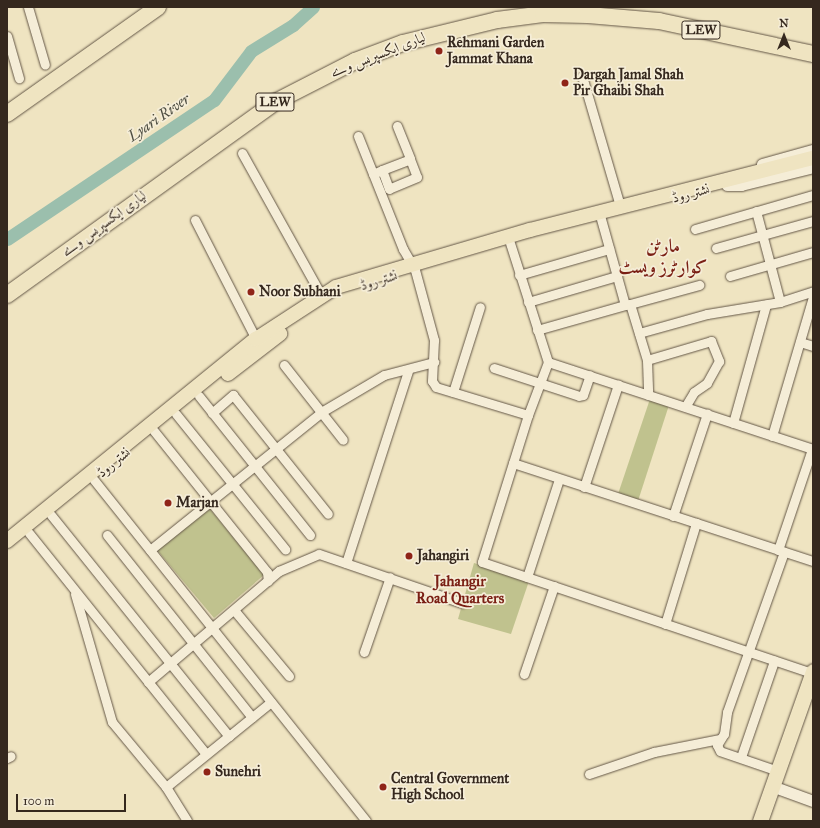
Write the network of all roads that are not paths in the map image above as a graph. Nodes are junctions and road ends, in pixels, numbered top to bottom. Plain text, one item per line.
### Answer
1 (28, 7) edge
2 (158, 7) edge
3 (7, 36) edge
4 (813, 54) edge
5 (45, 65) dead end
6 (582, 76) dead end
7 (19, 78) dead end
8 (7, 114) edge
9 (397, 126) dead end
10 (358, 136) dead end
11 (813, 150) edge
12 (242, 153) dead end
13 (813, 158) edge
14 (410, 159) junction
15 (813, 167) edge
16 (382, 170) junction
17 (373, 174) junction
18 (727, 183) junction
19 (813, 195) edge
20 (620, 206) junction
21 (756, 211) junction
22 (601, 219) junction
23 (195, 220) dead end
24 (813, 221) edge
25 (695, 229) dead end
26 (762, 235) junction
27 (510, 243) junction
28 (716, 248) dead end
29 (609, 249) junction
30 (813, 252) edge
31 (770, 264) junction
32 (413, 267) junction
33 (519, 275) junction
34 (617, 276) junction
35 (730, 276) dead end
36 (699, 285) dead end
37 (813, 290) edge
38 (7, 295) edge
39 (321, 295) junction
40 (813, 296) edge
41 (528, 302) junction
42 (780, 302) junction
43 (628, 304) junction
44 (766, 305) junction
45 (480, 307) dead end
46 (811, 313) edge
47 (537, 330) junction
48 (639, 333) junction
49 (256, 339) junction
50 (800, 342) junction
51 (813, 346) edge
52 (647, 360) junction
53 (434, 362) junction
54 (548, 362) junction
55 (284, 365) dead end
56 (494, 368) dead end
57 (408, 371) junction
58 (590, 375) junction
59 (540, 383) junction
60 (618, 385) junction
61 (453, 392) junction
62 (648, 395) junction
63 (199, 396) junction
64 (685, 407) junction
65 (323, 411) junction
66 (212, 413) junction
67 (176, 414) junction
68 (707, 414) junction
69 (528, 415) junction
70 (733, 422) junction
71 (154, 431) junction
72 (772, 436) junction
73 (343, 440) dead end
74 (277, 448) junction
75 (813, 449) edge
76 (513, 463) junction
77 (255, 465) junction
78 (559, 479) junction
79 (94, 480) junction
80 (233, 482) junction
81 (584, 487) junction
82 (210, 502) junction
83 (328, 514) dead end
84 (51, 516) junction
85 (673, 516) junction
86 (696, 523) junction
87 (29, 533) junction
88 (107, 535) dead end
89 (310, 535) dead end
90 (7, 541) edge
91 (285, 549) dead end
92 (150, 550) junction
93 (781, 551) junction
94 (7, 552) edge
95 (812, 560) edge
96 (346, 563) junction
97 (390, 577) junction
98 (527, 577) junction
99 (268, 581) junction
100 (554, 586) junction
101 (73, 589) junction
102 (462, 603) dead end
103 (234, 610) junction
104 (664, 624) junction
105 (212, 628) junction
106 (194, 644) junction
107 (364, 652) dead end
108 (750, 652) junction
109 (774, 661) junction
110 (170, 664) junction
111 (813, 672) edge
112 (524, 674) dead end
113 (289, 676) dead end
114 (148, 682) junction
115 (813, 695) edge
116 (271, 702) junction
117 (252, 717) junction
118 (229, 736) junction
119 (719, 739) junction
120 (206, 754) junction
121 (741, 757) junction
122 (778, 771) junction
123 (589, 774) dead end
124 (166, 787) junction
125 (780, 790) junction
126 (813, 802) edge
127 (187, 821) edge
128 (366, 821) edge
129 (760, 821) edge
130 (769, 821) edge

1 - 5 street
2 - 8 highway
3 - 7 street
4 - 38 highway, لیاری ایکسپریس وے / LEW
6 - 20 street
9 - 14 street
10 - 17 street
11 - 18 street, نشتر روڈ
12 - 39 street
13 - 18 main road, نشتر روڈ
14 - 16 street
14 - 16 street
15 - 18 street, نشتر روڈ
16 - 17 street
17 - 32 street
18 - 20 main road, نشتر روڈ
18 - 22 main road, نشتر روڈ
19 - 21 street
20 - 32 main road, نشتر روڈ
21 - 25 street
21 - 26 street
22 - 27 main road, نشتر روڈ
22 - 29 street
23 - 49 street
24 - 26 street
26 - 28 street
26 - 31 street
27 - 32 main road, نشتر روڈ
27 - 33 street
29 - 33 street
29 - 34 street
30 - 31 street
31 - 35 street
31 - 42 street
32 - 39 main road, نشتر روڈ
32 - 53 street
32 - 63 main road, نشتر روڈ
33 - 41 street
34 - 41 street
34 - 43 street
36 - 43 street
37 - 42 street
39 - 49 main road, نشتر روڈ
40 - 46 street
41 - 47 street
42 - 44 street
43 - 47 street
43 - 48 street
44 - 48 street
44 - 70 street
45 - 61 street
46 - 50 street
47 - 54 street
48 - 52 street
49 - 90 main road, نشتر روڈ
50 - 51 street
50 - 72 street
52 - 62 street
52 - 64 street
53 - 57 street
53 - 61 street
54 - 58 street
54 - 59 street
55 - 65 street
56 - 59 street
57 - 65 street
57 - 96 street
58 - 59 street
58 - 60 street
59 - 69 street
60 - 62 street
60 - 81 street
61 - 69 street
62 - 64 street
63 - 66 street
63 - 67 main road, نشتر روڈ
64 - 68 street
65 - 73 street
65 - 74 street
66 - 74 street
66 - 77 street
67 - 71 main road, نشتر روڈ
67 - 80 street
68 - 70 street
68 - 85 street
69 - 76 street
70 - 72 street
71 - 79 main road, نشتر روڈ
71 - 82 street
72 - 75 street
74 - 77 street
74 - 83 street
75 - 93 street
76 - 78 street
76 - 98 street
77 - 80 street
77 - 89 street
78 - 81 street
78 - 98 street
79 - 84 main road, نشتر روڈ
79 - 92 street
80 - 82 street
80 - 91 street
81 - 85 street
82 - 92 street
82 - 99 street
84 - 87 main road, نشتر روڈ
84 - 110 street
85 - 86 street
86 - 93 street
86 - 104 street
87 - 94 main road, نشتر روڈ
87 - 101 street
88 - 106 street
92 - 105 street
93 - 95 street
93 - 108 street
96 - 97 street
96 - 99 street
97 - 102 street
97 - 107 street
98 - 100 street
99 - 103 street
100 - 104 street
100 - 112 street
101 - 114 street
101 - 124 street
103 - 105 street
103 - 113 street
104 - 108 street
105 - 106 street
105 - 116 street
106 - 110 street
106 - 117 street
108 - 109 street
108 - 119 street
109 - 111 street
109 - 121 street
110 - 114 street
110 - 118 street
111 - 122 highway
114 - 120 street
115 - 125 highway
116 - 117 street
116 - 128 street
117 - 118 street
118 - 120 street
119 - 121 street
119 - 123 street
120 - 124 street
121 - 122 street
122 - 129 highway
124 - 127 street
125 - 126 street
125 - 130 highway

